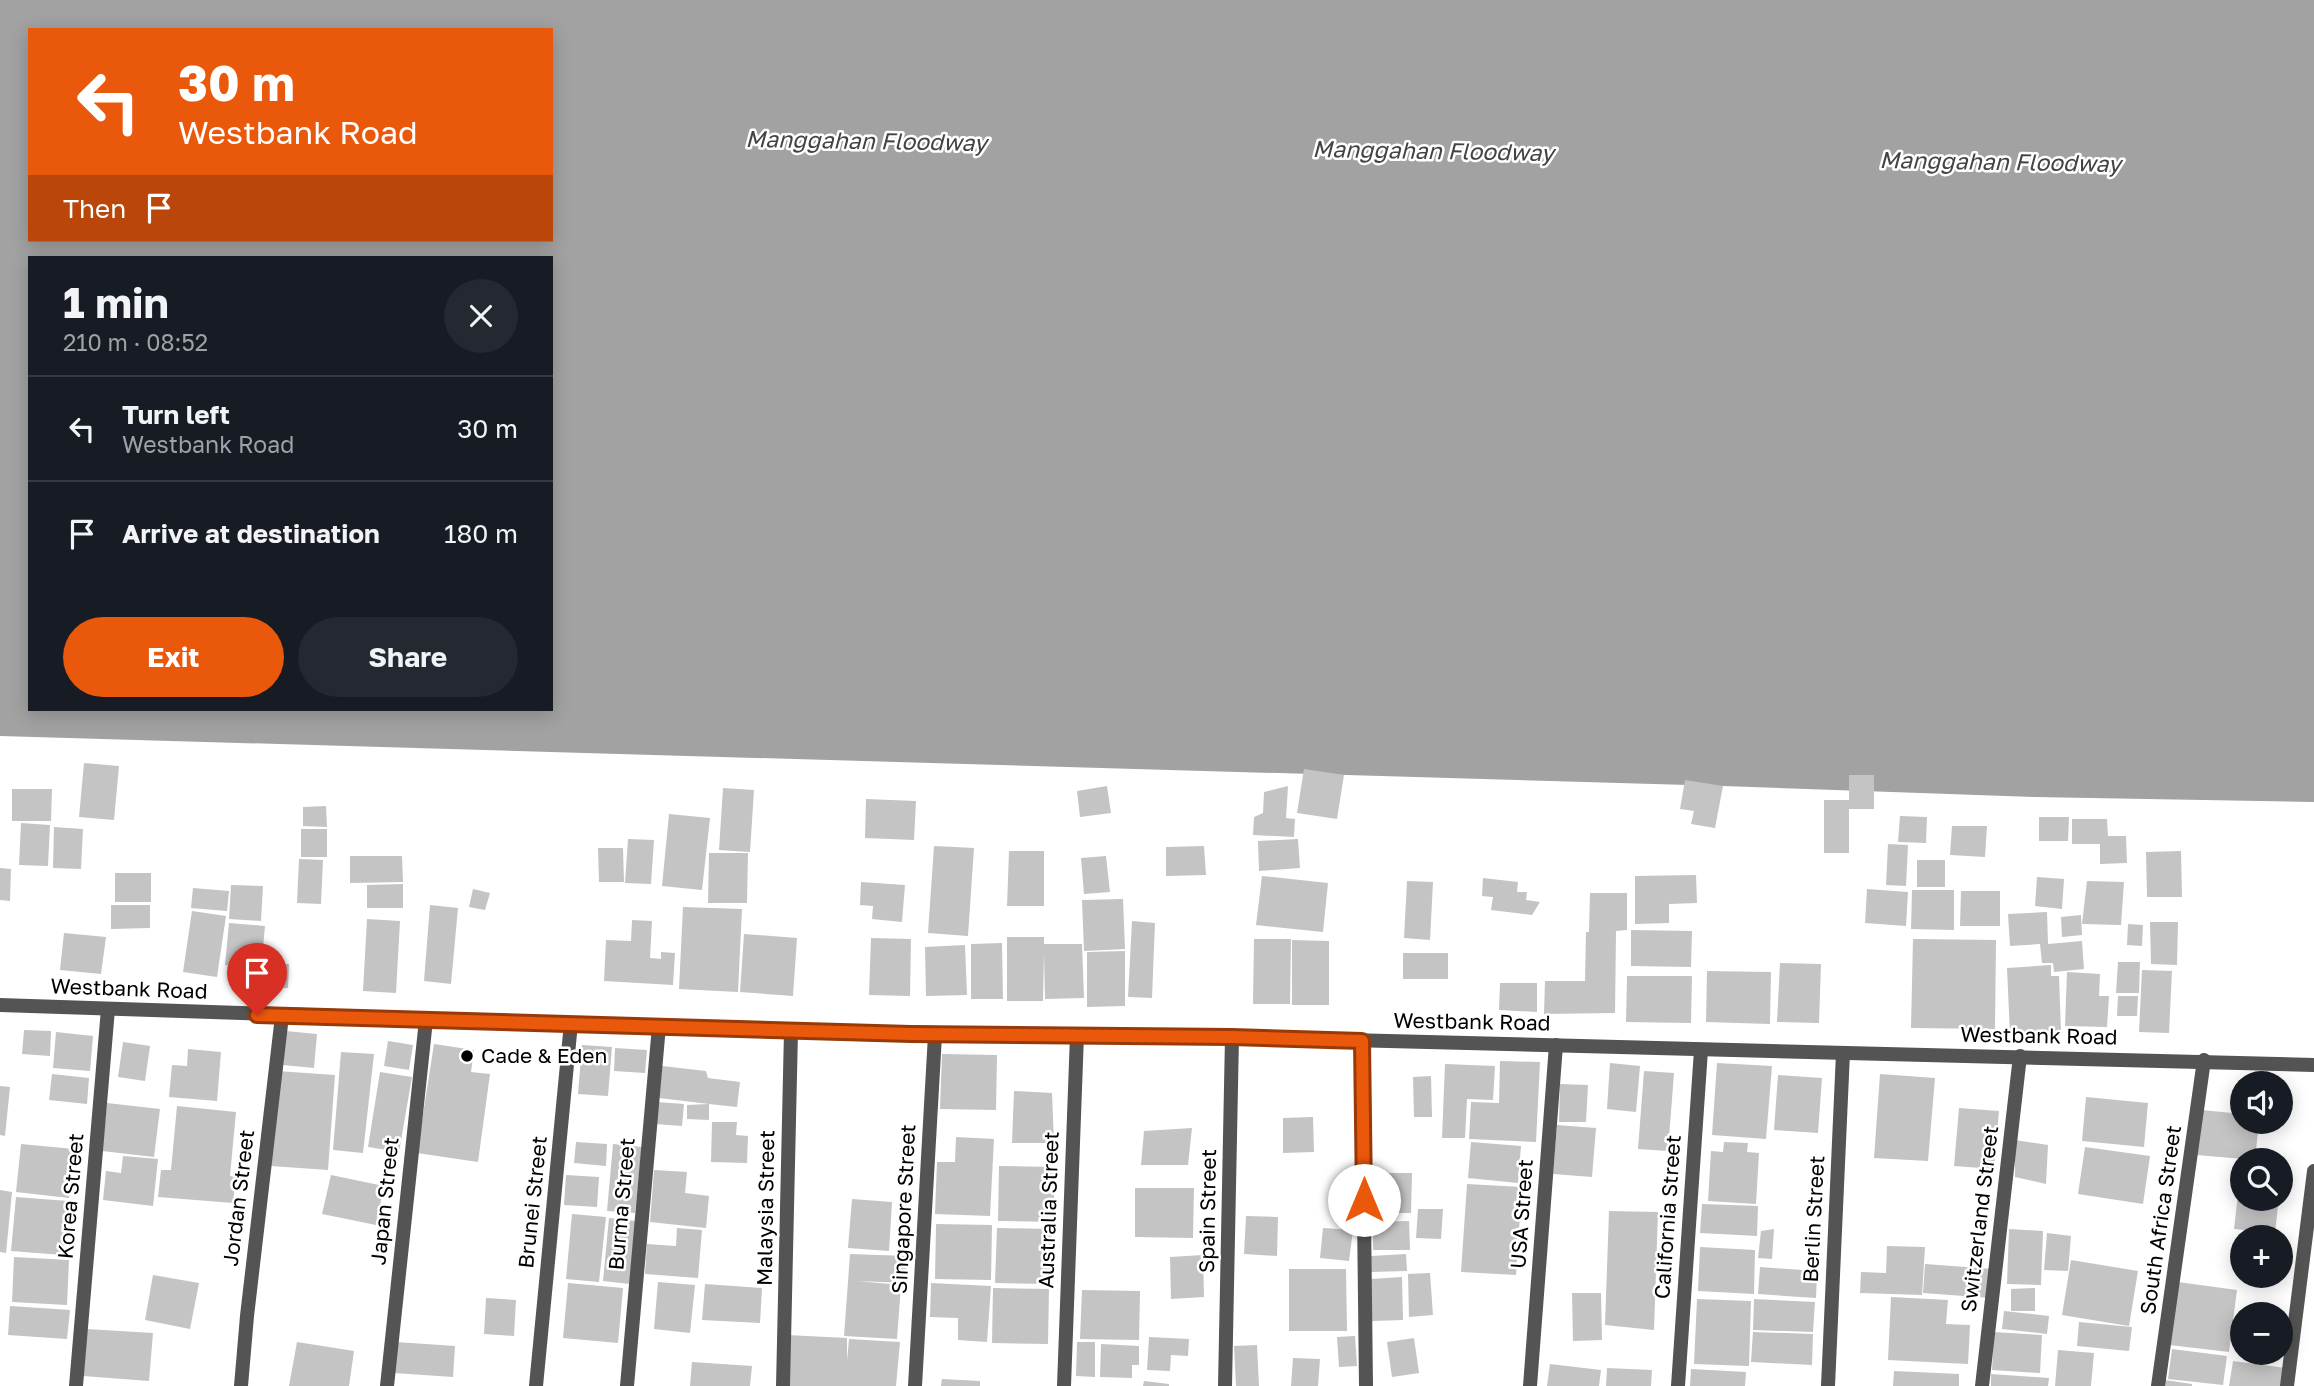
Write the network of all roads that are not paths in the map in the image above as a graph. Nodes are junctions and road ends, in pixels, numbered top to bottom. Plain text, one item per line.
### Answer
1 (0, 1005) edge
2 (107, 1009) junction
3 (282, 1016) junction
4 (426, 1020) junction
5 (571, 1023) junction
6 (659, 1026) junction
7 (791, 1031) junction
8 (934, 1035) junction
9 (1077, 1035) junction
10 (1232, 1037) junction
11 (1362, 1041) junction
12 (1556, 1045) junction
13 (1701, 1050) junction
14 (1843, 1053) junction
15 (2020, 1056) junction
16 (2204, 1060) junction
17 (2314, 1065) edge
18 (2314, 1171) edge
19 (76, 1386) edge
20 (241, 1386) edge
21 (387, 1386) edge
22 (536, 1386) edge
23 (626, 1386) edge
24 (783, 1386) edge
25 (915, 1386) edge
26 (1064, 1386) edge
27 (1225, 1386) edge
28 (1366, 1386) edge
29 (1530, 1386) edge
30 (1678, 1386) edge
31 (1828, 1386) edge
32 (1982, 1386) edge
33 (2158, 1386) edge
34 (2287, 1386) edge

1 - 2 street, Westbank Road
2 - 3 street, Westbank Road
2 - 19 street, Korea Street
3 - 4 street, Westbank Road
3 - 20 street, Jordan Street
4 - 5 street, Westbank Road
4 - 21 street, Japan Street
5 - 6 street, Westbank Road
5 - 22 street, Brunei Street
6 - 7 street, Westbank Road
6 - 23 street, Burma Street
7 - 8 street, Westbank Road
7 - 24 street, Malaysia Street
8 - 9 street, Westbank Road
8 - 25 street, Singapore Street
9 - 10 street, Westbank Road
9 - 26 street, Australia Street
10 - 11 street, Westbank Road
10 - 27 street, Spain Street
11 - 12 street, Westbank Road
11 - 28 street
12 - 13 street, Westbank Road
12 - 29 street, USA Street
13 - 14 street, Westbank Road
13 - 30 street, California Street
14 - 15 street, Westbank Road
14 - 31 street, Berlin Street
15 - 16 street, Westbank Road
15 - 32 street, Switzerland Street
16 - 17 street, Westbank Road
16 - 33 street, South Africa Street
18 - 34 street

